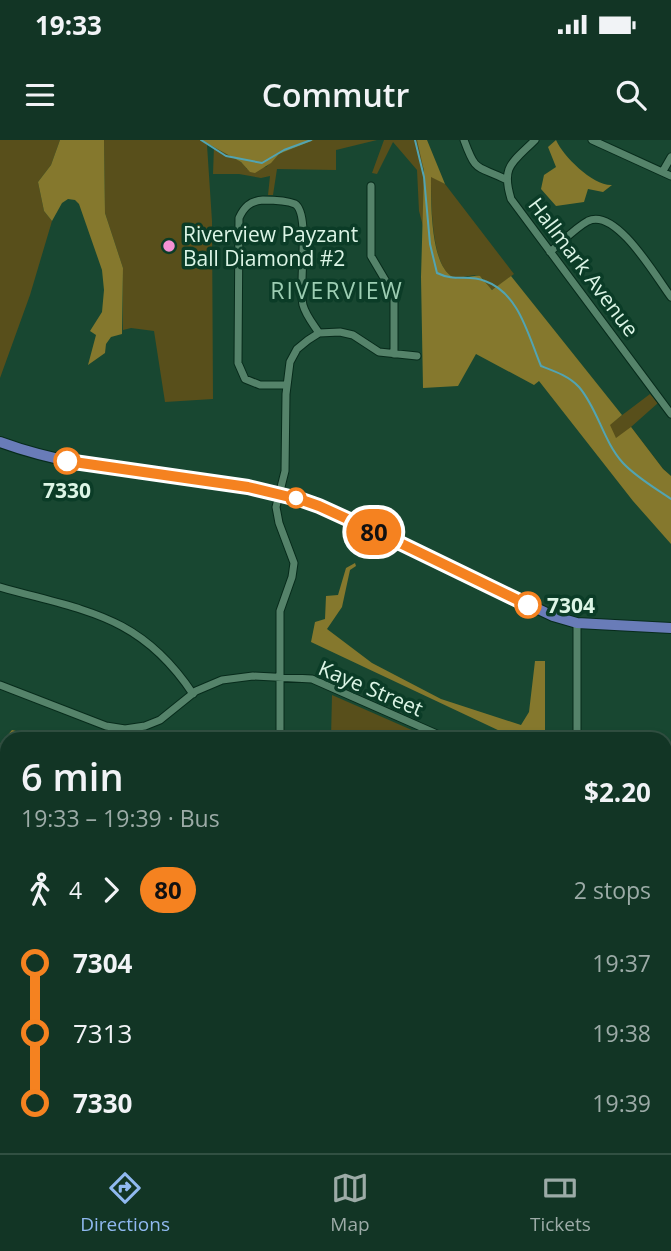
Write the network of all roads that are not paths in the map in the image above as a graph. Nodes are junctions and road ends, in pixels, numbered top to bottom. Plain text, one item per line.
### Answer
1 (464, 140) edge
2 (535, 140) edge
3 (592, 140) edge
4 (671, 157) edge
5 (663, 171) junction
6 (671, 176) edge
7 (505, 179) junction
8 (371, 186) dead end
9 (550, 252) junction
10 (671, 297) edge
11 (319, 333) junction
12 (394, 354) junction
13 (417, 356) dead end
14 (286, 385) junction
15 (671, 414) edge
16 (0, 442) edge
17 (279, 494) junction
18 (0, 587) edge
19 (578, 623) junction
20 (671, 628) edge
21 (281, 678) junction
22 (0, 685) edge
23 (192, 694) junction
24 (280, 732) edge
25 (433, 732) edge
26 (577, 732) edge

1 - 7 street
2 - 7 street
3 - 5 street
4 - 5 street
5 - 6 street
7 - 9 street, Hallmark Avenue
8 - 12 street
9 - 10 street
9 - 15 street, Hallmark Avenue
11 - 12 street
11 - 14 street
11 - 14 street
12 - 13 street
14 - 17 street
16 - 17 main road
17 - 19 main road
17 - 21 street
18 - 23 street
19 - 20 main road
19 - 26 street
21 - 23 street, Kaye Street
21 - 24 street
21 - 25 street, Kaye Street
22 - 23 street, Kaye Street

